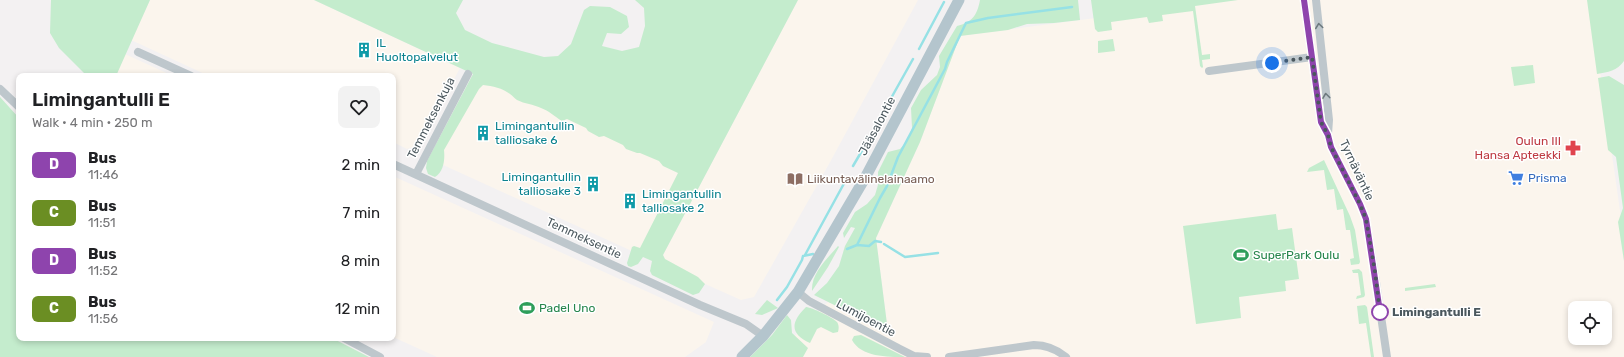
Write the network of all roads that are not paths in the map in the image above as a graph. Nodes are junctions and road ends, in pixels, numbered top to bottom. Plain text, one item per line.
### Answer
1 (959, 0) edge
2 (1304, 0) edge
3 (1316, 0) edge
4 (138, 52) dead end
5 (1312, 57) junction
6 (1209, 71) dead end
7 (184, 73) edge
8 (468, 74) dead end
9 (0, 89) edge
10 (16, 104) edge
11 (1328, 135) junction
12 (396, 165) edge
13 (416, 174) junction
14 (798, 292) junction
15 (764, 336) junction
16 (350, 341) edge
17 (380, 357) edge
18 (742, 357) edge
19 (927, 357) edge
20 (949, 357) edge
21 (1066, 357) edge
22 (1387, 357) edge

1 - 14 main road, Jääsalontie
2 - 5 street, Tyrnäväntie
11 -> 3 street, Tyrnäväntie
4 - 7 street
5 - 6 street
5 - 11 street, Tyrnäväntie
8 - 13 street, Temmeksenkuja
9 - 10 street
11 - 22 street, Tyrnäväntie
12 - 13 street, Temmeksentie
13 - 15 street, Temmeksentie
14 - 15 main road, Jääsalontie
14 - 19 street, Lumijoentie
15 - 18 main road, Jääsalontie
16 - 17 street
20 - 21 street

